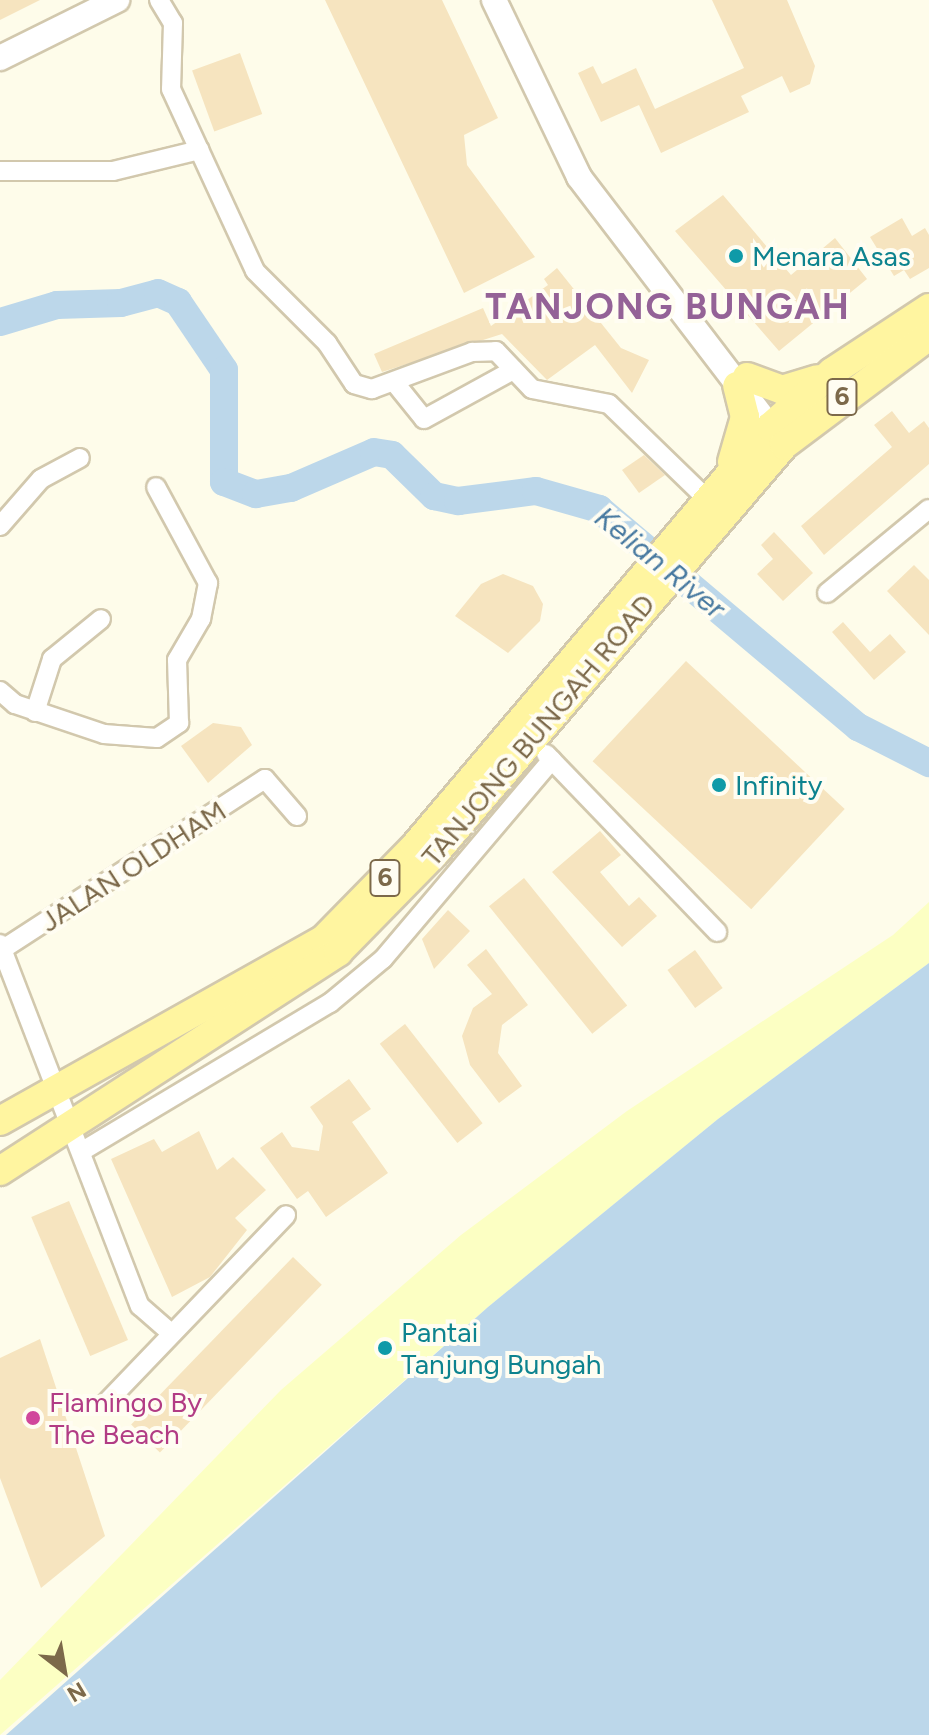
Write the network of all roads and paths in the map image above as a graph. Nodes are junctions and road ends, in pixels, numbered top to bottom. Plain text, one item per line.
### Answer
1 (117, 0) edge
2 (159, 0) edge
3 (494, 0) edge
4 (0, 58) edge
5 (199, 150) junction
6 (0, 171) edge
7 (929, 308) edge
8 (929, 336) edge
9 (513, 370) junction
10 (832, 372) junction
11 (742, 382) junction
12 (395, 383) junction
13 (782, 431) junction
14 (80, 458) dead end
15 (727, 474) junction
16 (156, 487) dead end
17 (706, 498) junction
18 (929, 509) edge
19 (0, 526) edge
20 (680, 545) junction
21 (647, 585) junction
22 (827, 593) dead end
23 (101, 619) dead end
24 (0, 691) edge
25 (35, 712) junction
26 (543, 750) junction
27 (297, 816) dead end
28 (717, 932) dead end
29 (1, 948) edge
30 (59, 1090) junction
31 (0, 1121) edge
32 (74, 1121) junction
33 (84, 1150) junction
34 (0, 1171) edge
35 (286, 1215) dead end
36 (171, 1333) junction
37 (104, 1405) dead end

1 - 4 street
2 - 5 street
3 - 11 street
5 - 6 street
5 - 12 street
7 - 10 main road, TANJONG BUNGAH ROAD / 6
8 - 13 main road, TANJONG BUNGAH ROAD / 6
9 - 12 street
9 - 12 street
9 - 17 street
10 - 11 main road
10 - 13 main road, TANJONG BUNGAH ROAD / 6
11 - 13 street
11 - 15 main road
13 - 15 main road, TANJONG BUNGAH ROAD / 6
13 - 20 main road, TANJONG BUNGAH ROAD / 6
14 - 19 street
15 - 17 main road, TANJONG BUNGAH ROAD / 6
16 - 25 street
17 - 20 main road, TANJONG BUNGAH ROAD / 6
18 - 22 street
20 - 21 main road, TANJONG BUNGAH ROAD / 6
21 - 26 main road, TANJONG BUNGAH ROAD / 6
21 - 30 main road, TANJONG BUNGAH ROAD / 6
23 - 25 street
24 - 25 street
26 - 28 street
26 - 32 main road, TANJONG BUNGAH ROAD / 6
26 - 33 street
27 - 29 street, JALAN OLDHAM
29 - 30 street
30 - 31 main road, TANJONG BUNGAH ROAD / 6
30 - 32 street
32 - 33 street
32 - 34 main road, TANJONG BUNGAH ROAD / 6
33 - 36 street
35 - 36 street
36 - 37 street

